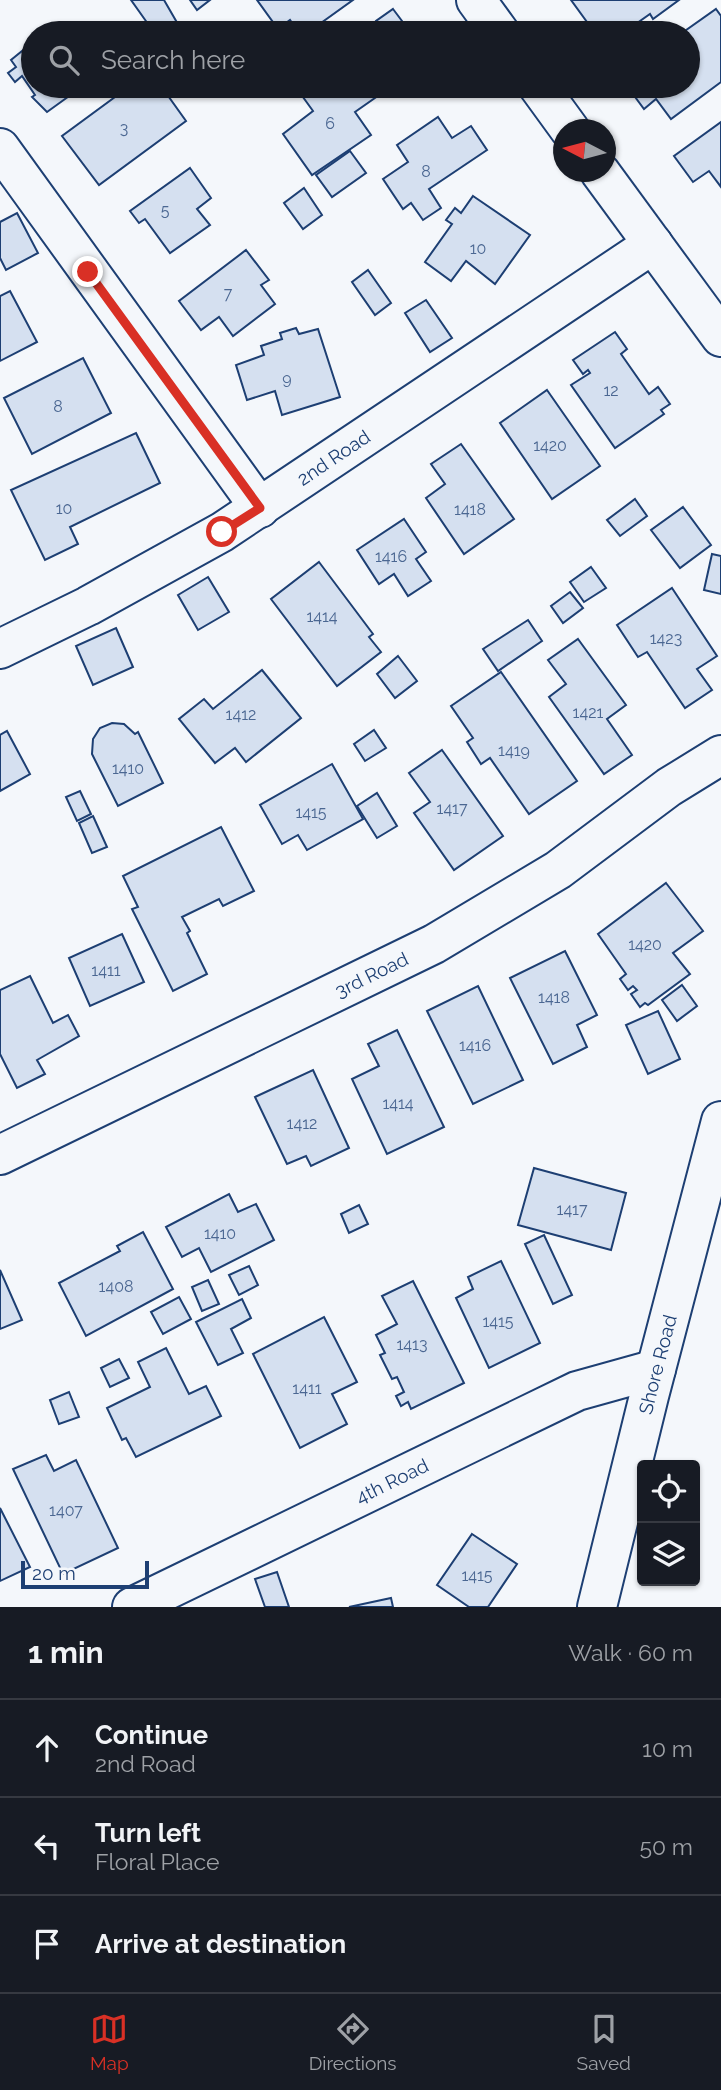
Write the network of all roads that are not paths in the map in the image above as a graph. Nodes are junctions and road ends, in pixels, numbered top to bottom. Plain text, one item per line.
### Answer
1 (476, 0) edge
2 (491, 21) edge
3 (547, 98) edge
4 (562, 119) edge
5 (0, 148) edge
6 (607, 182) edge
7 (653, 244) junction
8 (721, 337) edge
9 (260, 508) junction
10 (0, 649) edge
11 (721, 755) edge
12 (721, 1121) edge
13 (0, 1155) edge
14 (656, 1369) junction
15 (131, 1607) edge
16 (597, 1607) edge

1 - 2 street
3 - 4 street
5 - 9 street
6 - 7 street
7 - 8 street
7 - 9 street, 2nd Road
9 - 10 street, 2nd Road
11 - 13 street, 3rd Road
12 - 14 street, Shore Road
14 - 15 street, 4th Road
14 - 16 street, Shore Road

